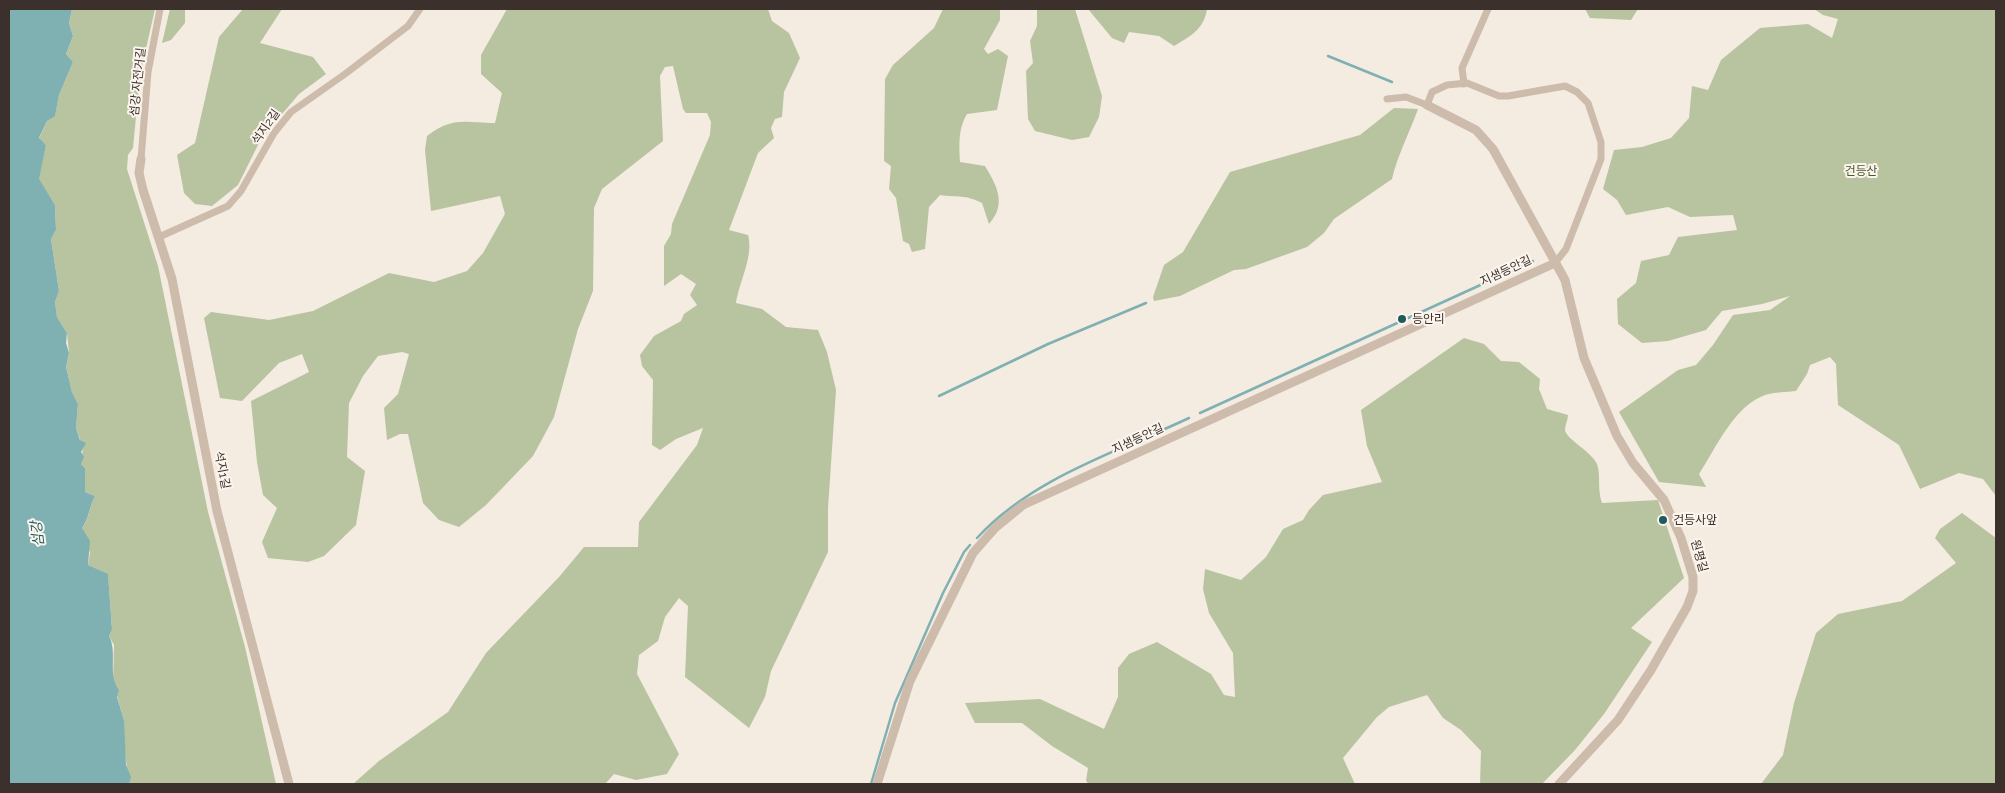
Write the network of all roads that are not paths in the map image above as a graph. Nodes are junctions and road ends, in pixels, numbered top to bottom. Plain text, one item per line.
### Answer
1 (160, 9) edge
2 (420, 9) edge
3 (1488, 9) edge
4 (1464, 84) junction
5 (1387, 99) dead end
6 (1427, 105) junction
7 (141, 159) joint
8 (159, 237) junction
9 (1555, 263) junction
10 (289, 784) edge
11 (877, 784) edge
12 (1559, 784) edge

1 - 7 street, 섬강 자전거길
2 - 8 street, 석지2길
3 - 4 street
4 - 6 street
4 - 9 street
5 - 6 street
6 - 9 street
7 - 8 street, 석지1길
8 - 10 street, 석지1길
9 - 11 street, 지샘등안길
9 - 12 street, 원평길

